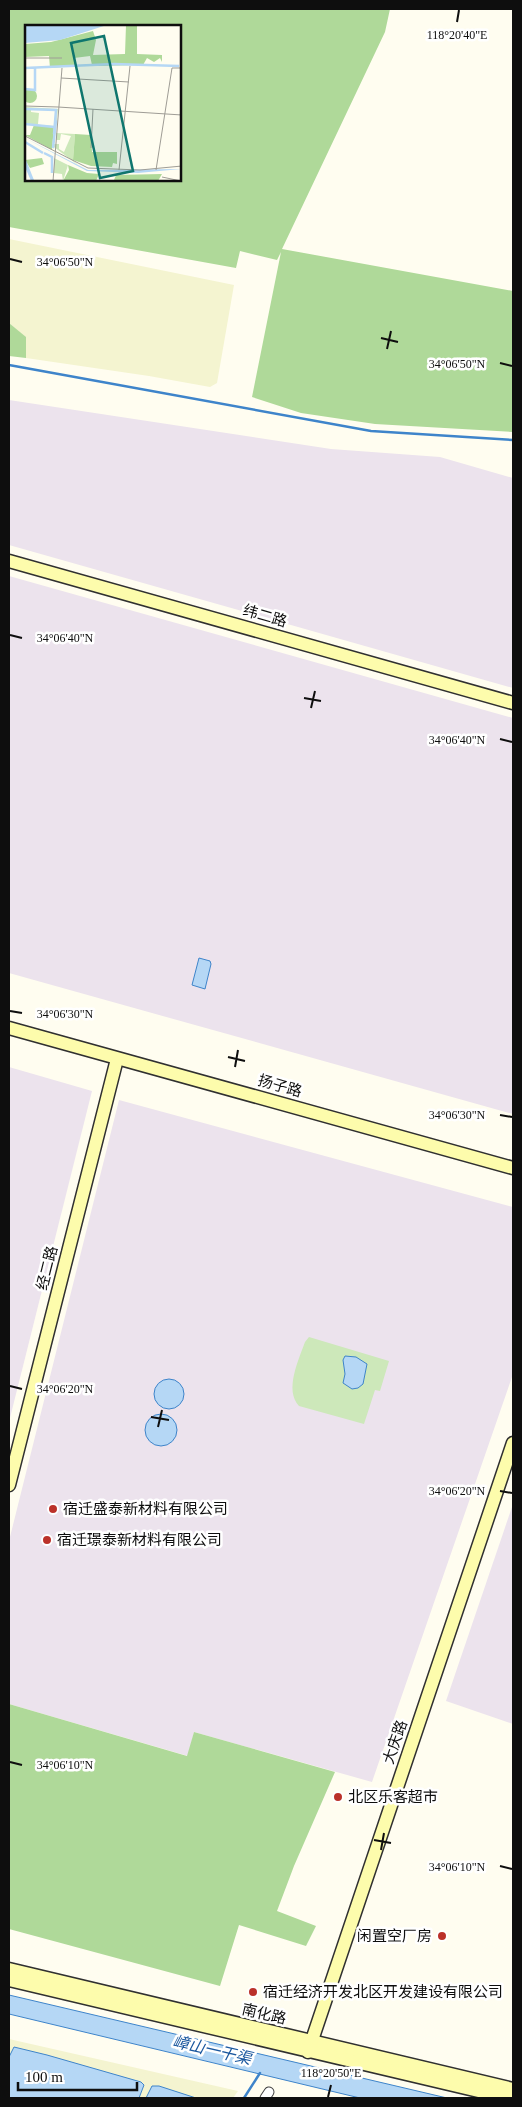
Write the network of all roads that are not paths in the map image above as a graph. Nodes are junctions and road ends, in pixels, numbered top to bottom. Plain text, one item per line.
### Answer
1 (9, 561) edge
2 (513, 703) edge
3 (9, 1028) edge
4 (117, 1058) junction
5 (513, 1168) edge
6 (513, 1443) edge
7 (9, 1485) edge
8 (9, 1969) edge
9 (9, 1980) edge
10 (309, 2047) junction
11 (513, 2089) edge
12 (508, 2098) edge

1 - 2 street, 纬二路
3 - 4 street, 扬子路
4 - 5 street, 扬子路
4 - 7 street, 经二路
6 - 10 street, 大庆路
8 - 10 street, 南化路
9 - 10 street, 南化路
10 - 11 street, 南化路
10 - 12 street, 南化路

